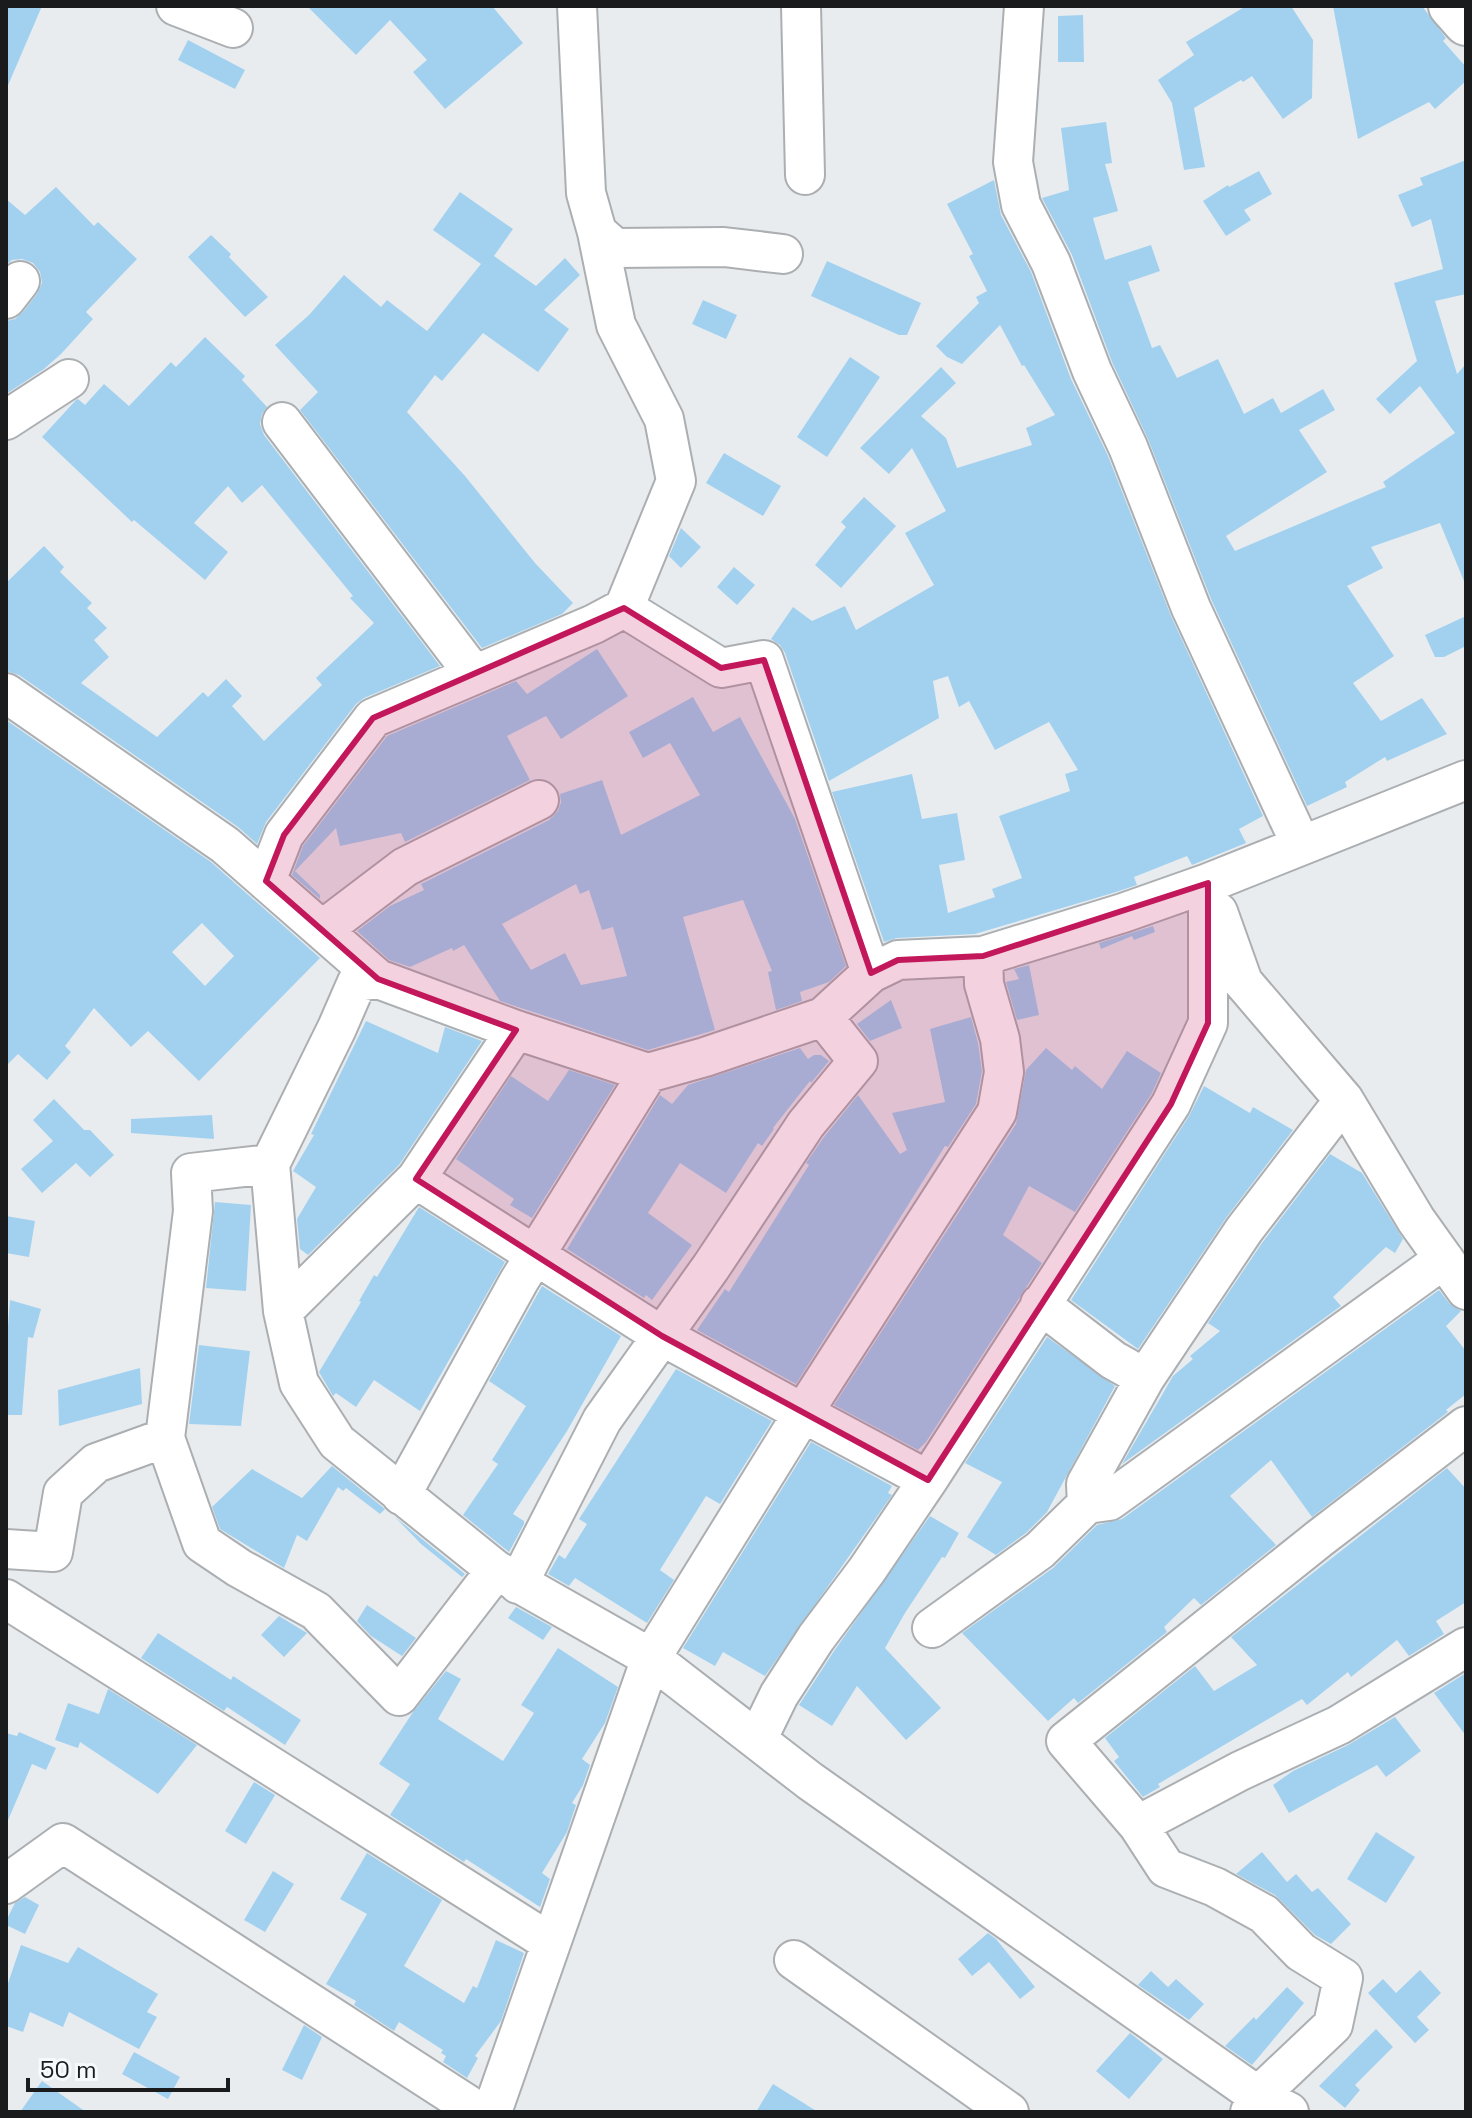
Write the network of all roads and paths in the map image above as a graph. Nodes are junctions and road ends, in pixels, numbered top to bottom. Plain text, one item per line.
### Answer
1 (176, 6) edge
2 (577, 6) edge
3 (801, 6) edge
4 (1024, 6) edge
5 (1451, 6) edge
6 (1466, 23) edge
7 (233, 28) dead end
8 (805, 175) dead end
9 (597, 232) junction
10 (783, 254) dead end
11 (69, 379) dead end
12 (6, 420) edge
13 (282, 422) dead end
14 (624, 608) junction
15 (473, 673) junction
16 (6, 693) edge
17 (1466, 780) edge
18 (539, 800) dead end
19 (1301, 845) junction
20 (266, 881) junction
21 (1208, 883) junction
22 (322, 930) junction
23 (983, 956) junction
24 (871, 973) junction
25 (378, 979) junction
26 (823, 1017) junction
27 (516, 1030) junction
28 (648, 1073) junction
29 (1344, 1100) junction
30 (270, 1164) junction
31 (416, 1179) junction
32 (535, 1255) junction
33 (1444, 1259) junction
34 (1466, 1290) edge
35 (1040, 1304) junction
36 (283, 1311) junction
37 (662, 1336) junction
38 (1145, 1378) junction
39 (803, 1413) junction
40 (1466, 1426) edge
41 (165, 1438) junction
42 (928, 1480) junction
43 (401, 1495) junction
44 (1087, 1504) junction
45 (6, 1549) edge
46 (507, 1577) junction
47 (6, 1599) edge
48 (932, 1628) dead end
49 (1466, 1647) edge
50 (651, 1658) junction
51 (757, 1740) junction
52 (1138, 1825) junction
53 (6, 1884) edge
54 (551, 1943) junction
55 (794, 1960) dead end
56 (1266, 2107) edge
57 (479, 2112) edge
58 (492, 2112) edge
59 (1009, 2112) edge

1 - 7 street
2 - 9 street
3 - 8 street
4 - 19 street
5 - 6 highway
9 - 10 street
9 - 14 street
11 - 12 street
13 - 15 street
14 - 15 street
14 - 24 street
15 - 20 street
16 - 20 street
17 - 19 street
18 - 22 street
19 - 21 street
20 - 22 street
21 - 23 street
21 - 29 street
21 - 35 street
22 - 25 street
23 - 24 street
23 - 39 street
24 - 26 street
25 - 27 street
25 - 30 street
26 - 28 street
26 - 37 street
27 - 28 street
27 - 31 street
28 - 32 street
29 - 33 street
29 - 38 street
30 - 36 street
30 - 41 street
31 - 32 street
31 - 36 street
32 - 37 street
32 - 43 street
33 - 34 street
33 - 44 street
35 - 38 street
35 - 42 street
36 - 43 street
37 - 39 street
37 - 46 street
38 - 44 street
39 - 42 street
39 - 50 street
40 - 52 street
41 - 45 street
41 - 46 street
42 - 51 street
43 - 46 street
44 - 48 street
46 - 50 street
47 - 54 street
49 - 52 street
50 - 51 street
50 - 54 street
51 - 56 street
52 - 56 street
53 - 57 street
54 - 58 street
55 - 59 street

